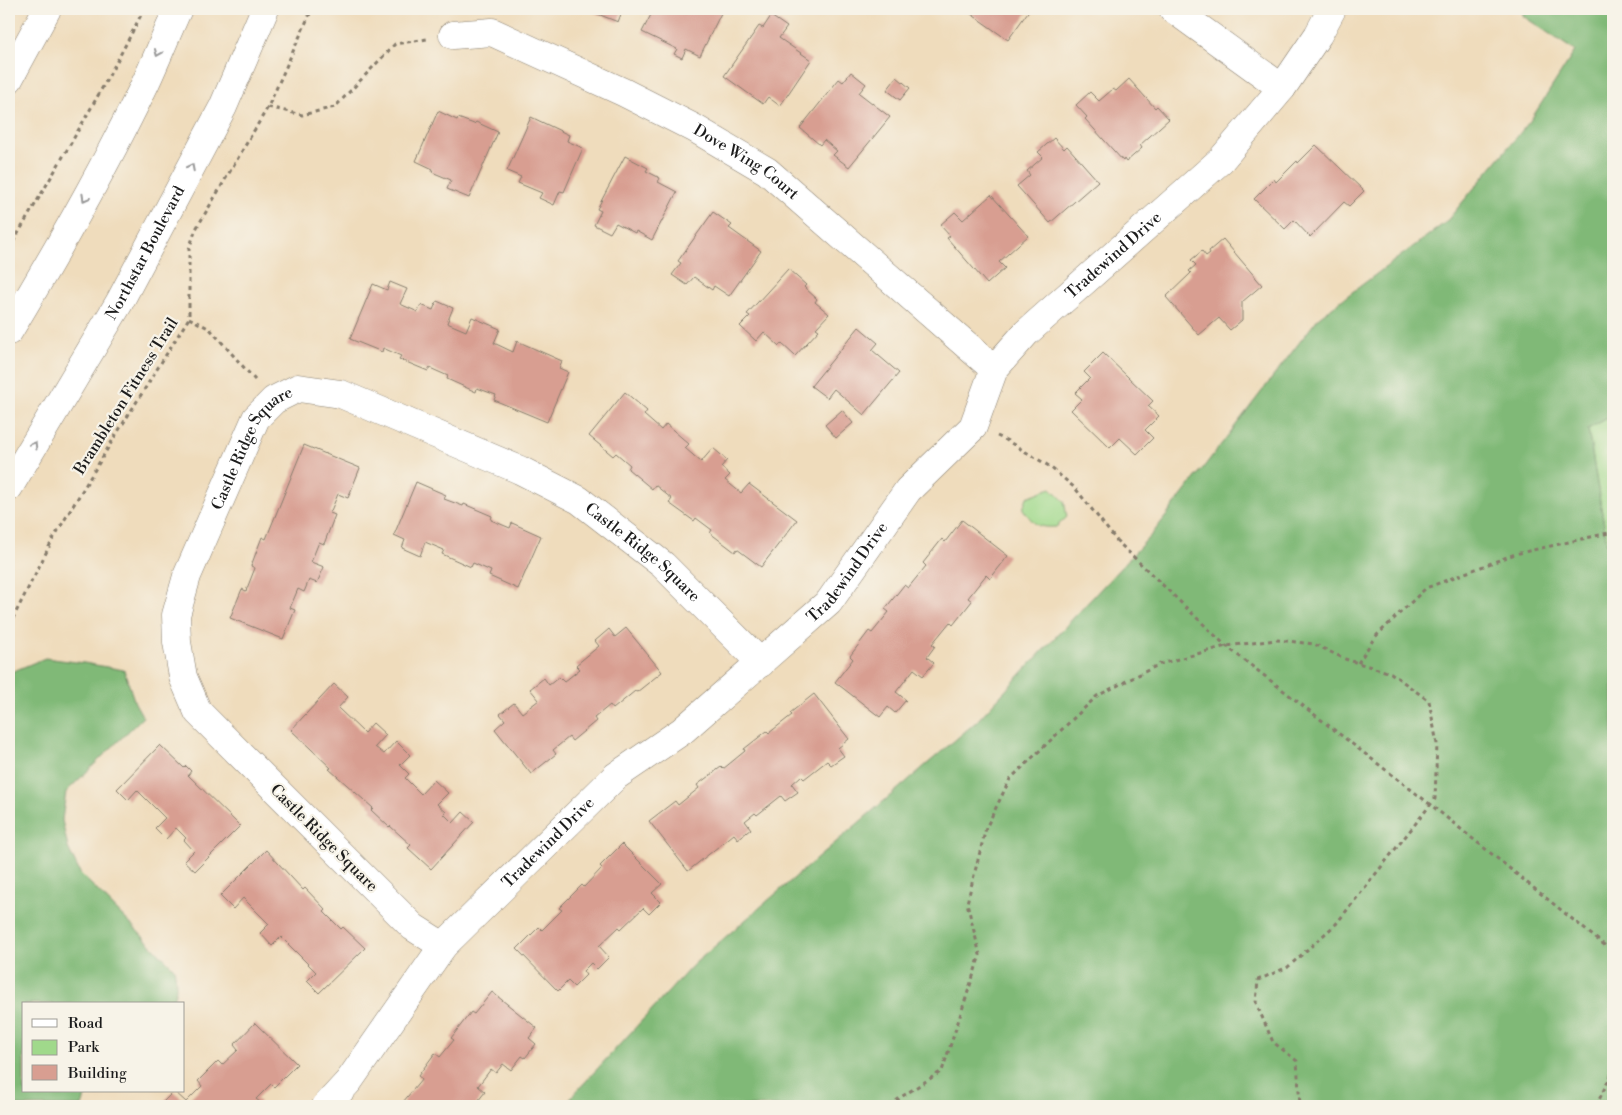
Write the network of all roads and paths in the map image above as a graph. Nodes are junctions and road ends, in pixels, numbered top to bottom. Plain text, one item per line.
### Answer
1 (46, 9) edge
2 (144, 9) edge
3 (178, 9) edge
4 (265, 9) edge
5 (312, 9) edge
6 (1173, 9) edge
7 (1332, 9) edge
8 (453, 35) joint
9 (9, 79) edge
10 (1282, 88) junction
11 (268, 107) junction
12 (9, 250) edge
13 (189, 318) junction
14 (9, 331) edge
15 (994, 369) junction
16 (274, 400) junction
17 (973, 427) junction
18 (9, 487) edge
19 (1613, 532) edge
20 (9, 626) edge
21 (1226, 646) junction
22 (761, 663) junction
23 (1358, 663) junction
24 (1431, 804) junction
25 (443, 946) junction
26 (1613, 952) edge
27 (1613, 1071) edge
28 (326, 1106) edge
29 (890, 1106) edge
30 (1300, 1106) edge
31 (1596, 1106) edge

1 - 9 street
2 - 12 path
3 -> 14 street
18 -> 4 street, Northstar Boulevard
5 - 11 path, Brambleton Fitness Trail
6 - 10 street
7 - 10 street, Tradewind Drive
8 - 11 path
8 - 15 street, Dove Wing Court
10 - 15 street, Tradewind Drive
11 - 13 path, Brambleton Fitness Trail
13 - 16 path
13 - 20 path, Brambleton Fitness Trail
15 - 17 street, Tradewind Drive
16 - 22 street, Castle Ridge Square
16 - 25 street, Castle Ridge Square
17 - 21 path
17 - 22 street, Tradewind Drive
19 - 23 path
21 - 23 path
21 - 24 path
21 - 29 path
22 - 25 street, Tradewind Drive
23 - 24 path
24 - 26 path
24 - 30 path
25 - 28 street, Tradewind Drive
27 - 31 path

